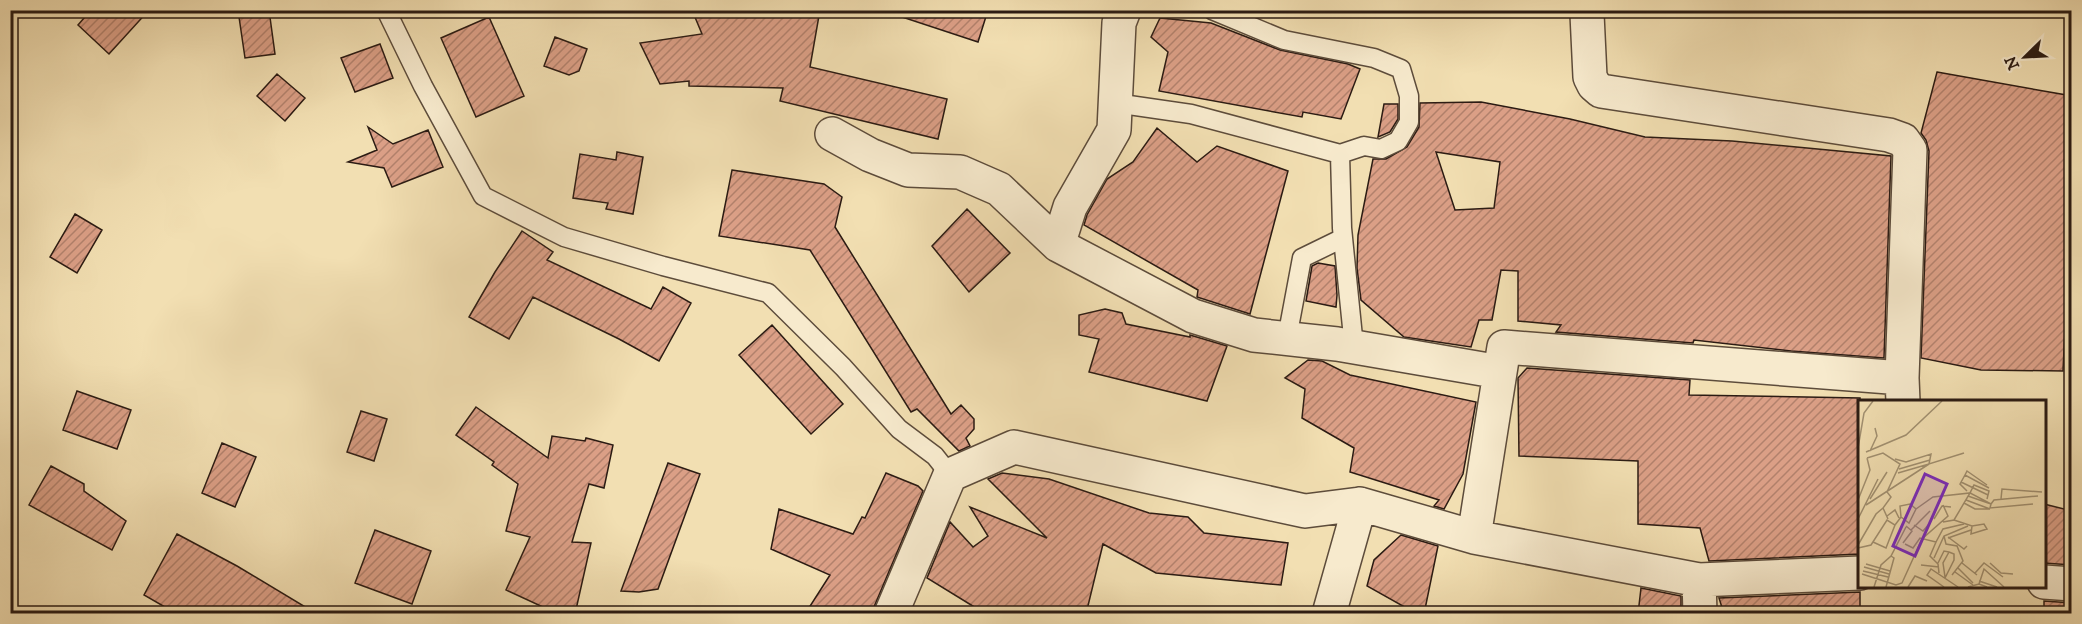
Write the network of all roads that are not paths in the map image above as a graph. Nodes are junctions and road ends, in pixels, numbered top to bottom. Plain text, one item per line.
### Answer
1 (386, 10) edge
2 (1124, 10) edge
3 (1212, 10) edge
4 (1589, 11) edge
5 (1115, 103) junction
6 (832, 134) dead end
7 (1340, 153) junction
8 (1343, 238) junction
9 (1058, 245) junction
10 (1287, 338) junction
11 (1354, 347) junction
12 (1500, 372) junction
13 (1902, 390) edge
14 (950, 475) junction
15 (1360, 504) junction
16 (1474, 537) junction
17 (1858, 573) edge
18 (1699, 580) junction
19 (2046, 582) edge
20 (2072, 584) edge
21 (891, 614) edge
22 (1329, 614) edge
23 (1700, 614) edge

1 - 14 lane
2 - 5 street
3 - 7 lane
4 - 13 street
5 - 7 lane
5 - 9 street
6 - 9 street
7 - 8 lane
8 - 10 lane
8 - 11 lane
9 - 10 street
10 - 11 street
11 - 12 street
12 - 13 street
12 - 16 street
14 - 15 street
14 - 21 street
15 - 16 street
15 - 22 street
16 - 18 street
17 - 18 street
18 - 23 street
19 - 20 street

